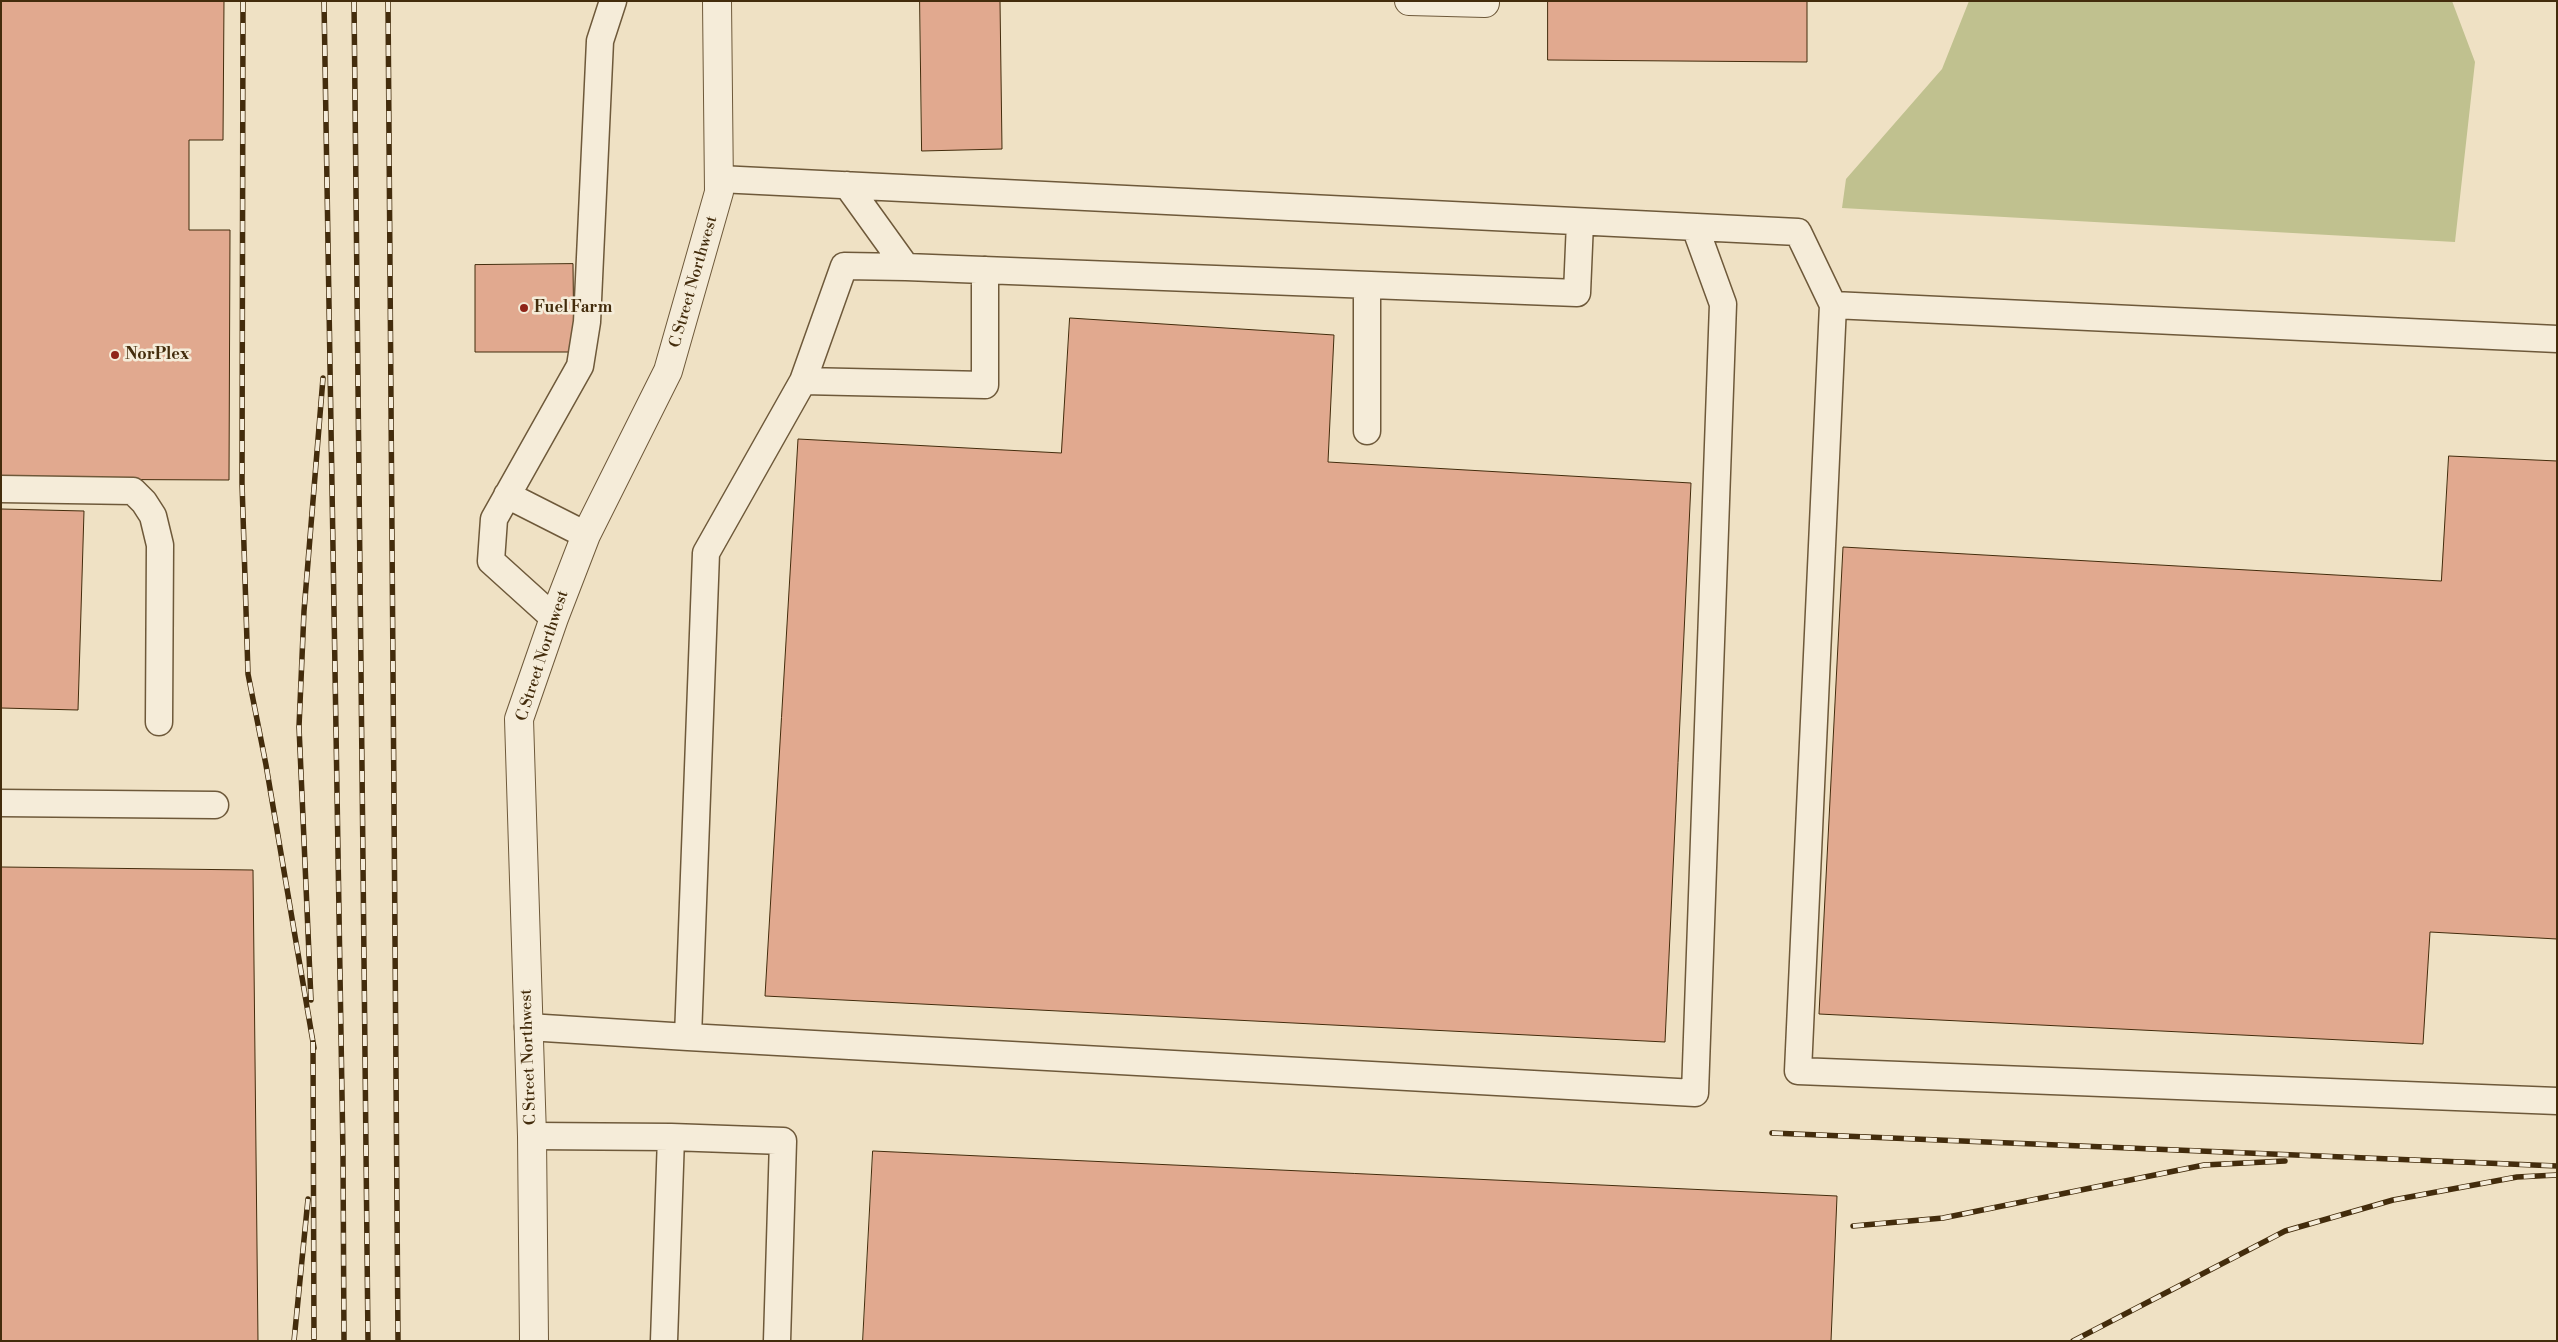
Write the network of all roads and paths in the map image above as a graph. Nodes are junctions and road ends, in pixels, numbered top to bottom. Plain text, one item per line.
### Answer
1 (613, 1) edge
2 (717, 1) edge
3 (1409, 1) edge
4 (1485, 3) dead end
5 (719, 179) junction
6 (847, 185) junction
7 (1580, 222) junction
8 (1695, 227) junction
9 (906, 267) junction
10 (984, 270) junction
11 (1367, 285) junction
12 (1833, 305) junction
13 (2557, 339) edge
14 (803, 381) junction
15 (1367, 431) dead end
16 (1, 489) edge
17 (507, 495) junction
18 (586, 535) junction
19 (554, 618) junction
20 (159, 722) dead end
21 (1, 803) edge
22 (215, 805) dead end
23 (528, 1027) junction
24 (688, 1037) junction
25 (2557, 1101) edge
26 (532, 1136) junction
27 (671, 1137) junction
28 (534, 1341) edge
29 (664, 1341) edge
30 (777, 1341) edge

1 - 17 lane
2 - 5 street, C Street Northwest
3 - 4 street
5 - 6 lane
5 - 18 street, C Street Northwest
6 - 7 lane
6 - 9 lane
7 - 8 lane
7 - 11 lane
8 - 12 lane
8 - 24 lane
9 - 10 lane
9 - 14 lane
10 - 11 lane
10 - 14 lane
11 - 15 lane
12 - 13 lane
12 - 25 lane
14 - 24 lane
16 - 20 lane
17 - 18 lane
17 - 19 lane
18 - 19 street, C Street Northwest
19 - 23 street, C Street Northwest
21 - 22 lane
23 - 24 lane
23 - 26 street, C Street Northwest
26 - 27 lane
26 - 28 street, C Street Northwest
27 - 29 lane
27 - 30 lane

